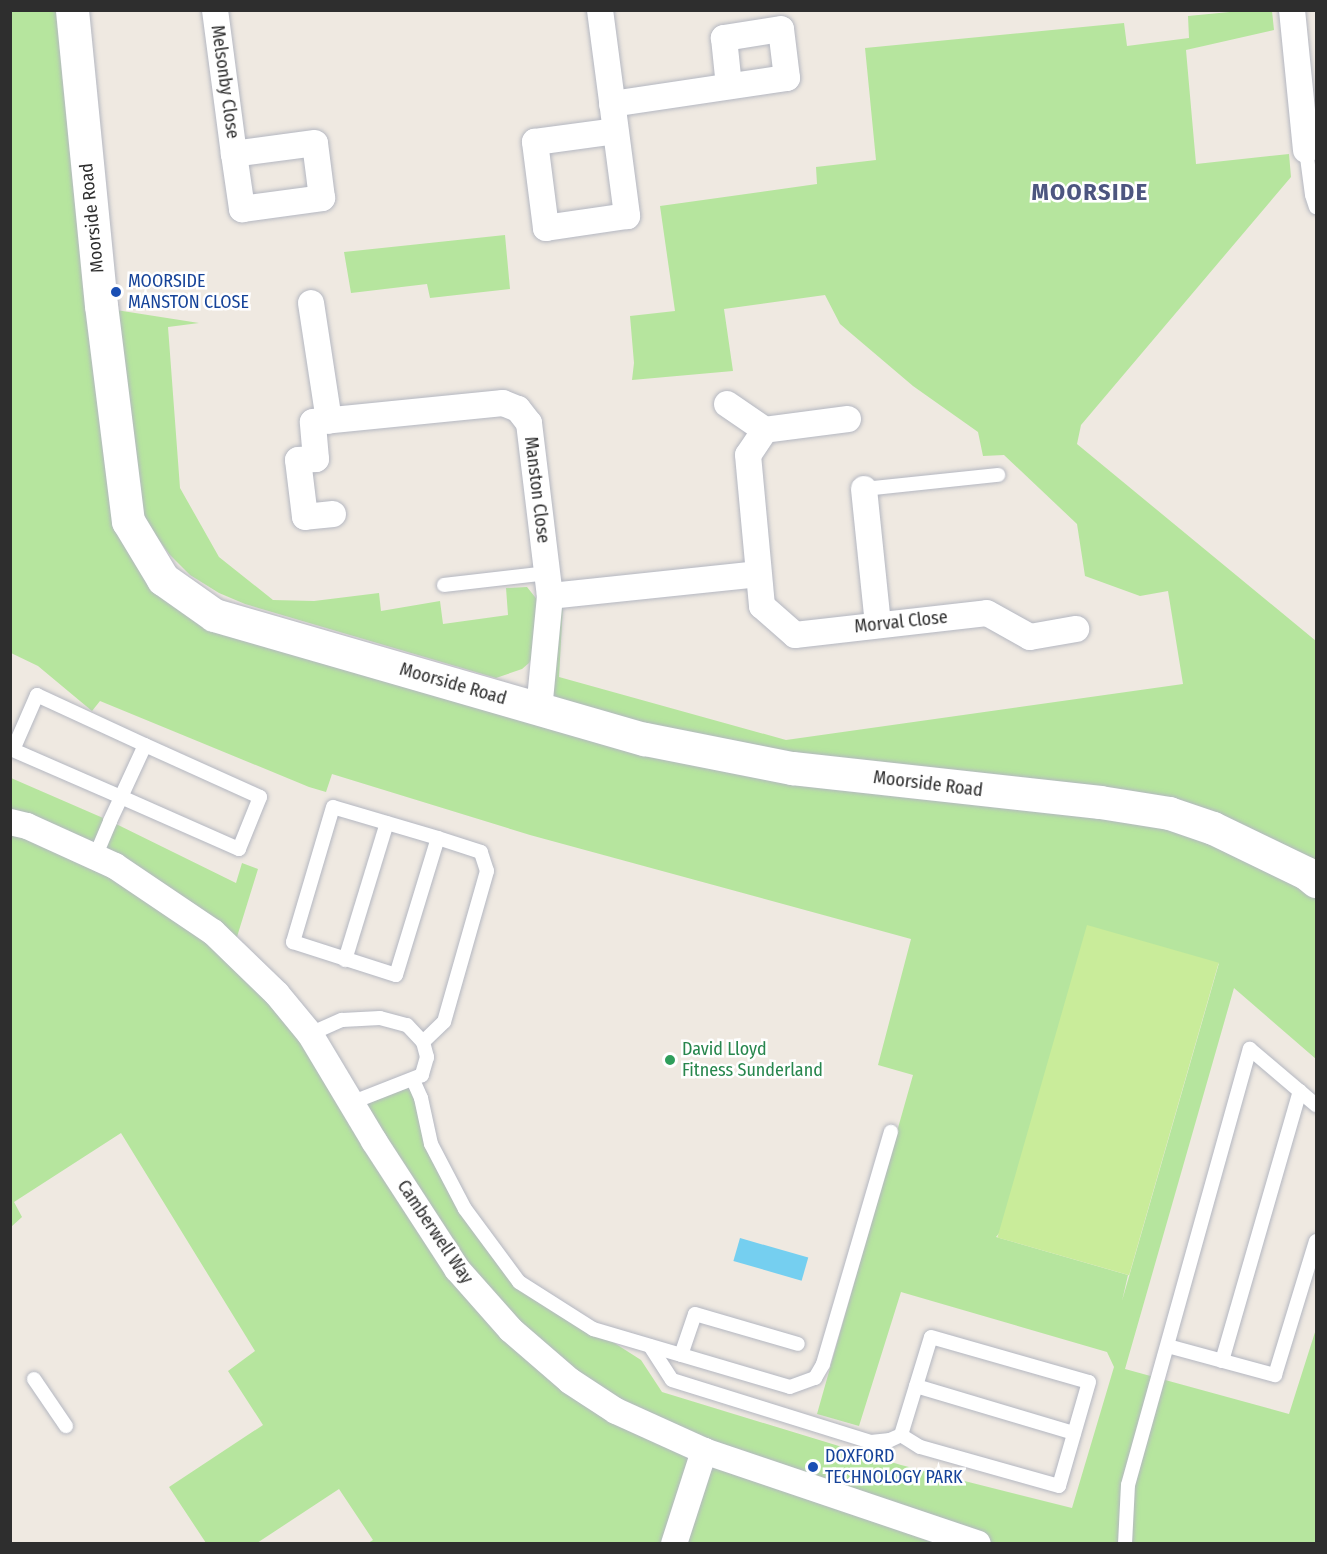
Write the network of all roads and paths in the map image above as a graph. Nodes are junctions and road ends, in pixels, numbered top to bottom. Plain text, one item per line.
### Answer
1 (72, 10) edge
2 (215, 10) edge
3 (600, 10) edge
4 (1292, 10) edge
5 (1306, 51) edge
6 (729, 86) dead end
7 (612, 104) junction
8 (615, 131) junction
9 (1306, 150) joint
10 (234, 154) dead end
11 (1317, 207) edge
12 (311, 303) dead end
13 (727, 404) dead end
14 (848, 419) dead end
15 (329, 421) junction
16 (765, 430) junction
17 (998, 475) dead end
18 (864, 489) joint
19 (333, 514) dead end
20 (758, 574) junction
21 (549, 584) junction
22 (444, 585) dead end
23 (878, 624) junction
24 (1076, 629) dead end
25 (539, 710) junction
26 (145, 745) junction
27 (121, 797) junction
28 (10, 822) edge
29 (387, 823) junction
30 (438, 838) junction
31 (95, 857) junction
32 (1317, 881) edge
33 (345, 960) junction
34 (310, 1034) junction
35 (423, 1042) junction
36 (413, 1080) junction
37 (1300, 1091) junction
38 (351, 1103) junction
39 (1317, 1105) edge
40 (891, 1132) dead end
41 (1317, 1241) edge
42 (798, 1344) dead end
43 (650, 1346) junction
44 (1167, 1346) junction
45 (681, 1355) junction
46 (1222, 1361) junction
47 (34, 1379) dead end
48 (916, 1386) junction
49 (66, 1426) dead end
50 (1074, 1433) junction
51 (901, 1435) junction
52 (704, 1451) junction
53 (674, 1544) edge
54 (978, 1544) edge
55 (1125, 1544) edge

1 - 25 street, Moorside Road
2 - 10 street, Melsonby Close
3 - 7 street
4 - 5 street
5 - 9 street
6 - 7 street
7 - 8 street
8 - 8 street
9 - 11 lane
12 - 15 street
13 - 16 street
14 - 16 street
15 - 19 street
15 - 21 street, Manston Close
16 - 20 street, Morval Close
17 - 18 lane
18 - 23 street
20 - 21 street
20 - 23 street, Morval Close
21 - 22 lane
21 - 25 street, Manston Close
23 - 24 street, Morval Close
25 - 32 street, Moorside Road
26 - 27 lane
26 - 27 lane
26 - 27 lane
27 - 31 lane
28 - 31 street, Camberwell Way
29 - 30 lane
29 - 33 lane
29 - 33 lane
30 - 33 lane
30 - 35 lane
31 - 34 street, Camberwell Way
34 - 35 lane
34 - 38 street, Camberwell Way
35 - 36 lane
36 - 38 lane
36 - 43 lane
37 - 39 lane
37 - 44 lane
37 - 46 lane
38 - 52 street, Camberwell Way
40 - 45 lane
41 - 46 lane
42 - 45 lane
43 - 45 lane
43 - 51 lane
44 - 46 lane
44 - 55 lane
47 - 49 lane
48 - 50 lane
48 - 50 lane
48 - 51 lane
50 - 51 lane
52 - 53 street
52 - 54 street, Camberwell Way

